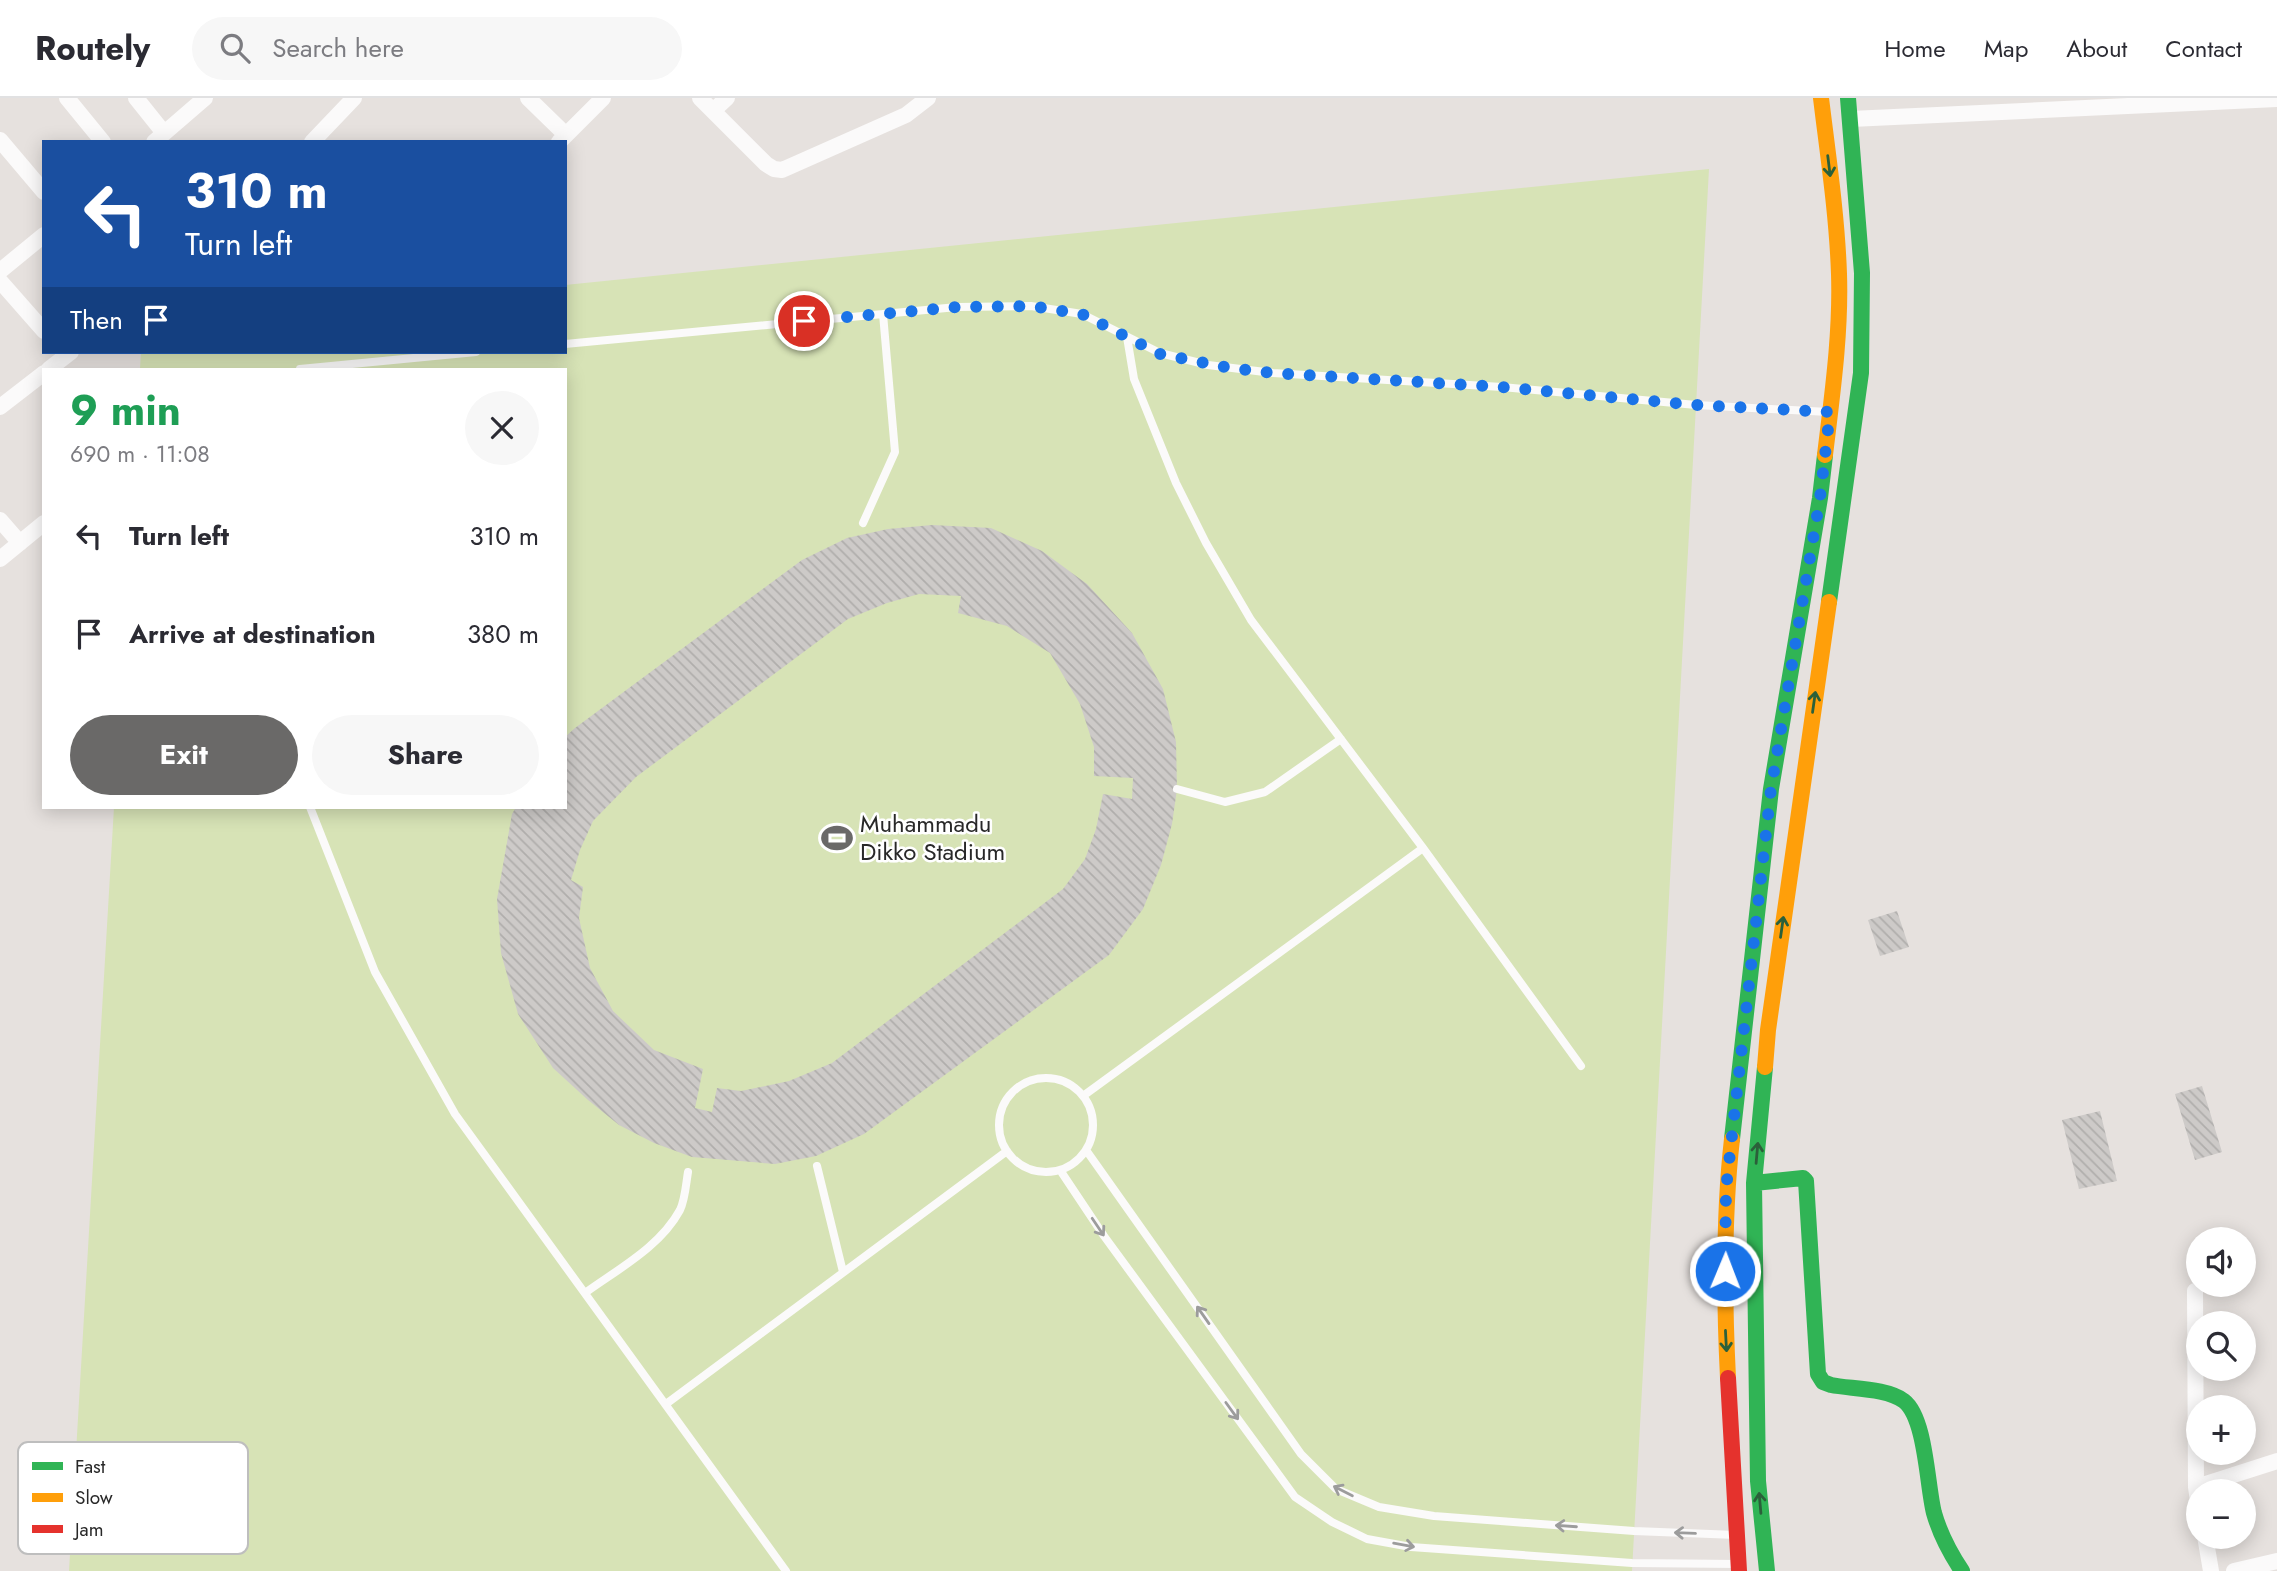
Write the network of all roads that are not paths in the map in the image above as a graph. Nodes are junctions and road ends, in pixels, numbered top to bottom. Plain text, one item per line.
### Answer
1 (67, 98) edge
2 (136, 98) edge
3 (205, 98) edge
4 (528, 98) edge
5 (603, 98) edge
6 (700, 98) edge
7 (727, 98) edge
8 (928, 98) edge
9 (1821, 98) edge
10 (1848, 98) edge
11 (2277, 99) edge
12 (348, 100) edge
13 (1972, 106) edge
14 (713, 111) junction
15 (1851, 119) junction
16 (159, 137) edge
17 (563, 138) edge
18 (0, 140) edge
19 (101, 140) edge
20 (314, 140) edge
21 (42, 190) edge
22 (42, 237) edge
23 (0, 271) edge
24 (0, 281) edge
25 (883, 314) junction
26 (42, 329) edge
27 (1126, 337) junction
28 (567, 344) edge
29 (455, 354) edge
30 (67, 357) edge
31 (50, 368) edge
32 (310, 368) edge
33 (42, 375) edge
34 (0, 407) edge
35 (1830, 412) junction
36 (0, 520) edge
37 (863, 523) dead end
38 (42, 525) edge
39 (20, 543) junction
40 (0, 559) edge
41 (1341, 739) junction
42 (1177, 789) dead end
43 (311, 809) edge
44 (1423, 848) junction
45 (1581, 1066) dead end
46 (1083, 1096) junction
47 (1086, 1150) junction
48 (1007, 1151) junction
49 (817, 1167) dead end
50 (1060, 1170) junction
51 (688, 1172) dead end
52 (1754, 1183) junction
53 (844, 1272) junction
54 (585, 1293) junction
55 (2195, 1297) edge
56 (666, 1404) junction
57 (2277, 1461) edge
58 (2197, 1479) edge
59 (2233, 1479) edge
60 (1736, 1535) junction
61 (2207, 1549) edge
62 (2277, 1561) edge
63 (1739, 1568) edge
64 (786, 1571) edge
65 (1766, 1571) edge
66 (1962, 1571) edge
67 (2211, 1571) edge
68 (2234, 1571) edge

1 - 19 street
2 - 16 street
3 - 16 street
4 - 17 street
5 - 17 street
6 - 14 street
7 - 14 street
8 - 14 street
9 -> 35 main road
10 - 15 main road
11 - 13 street
12 - 20 street
13 - 15 street
52 -> 15 main road
18 - 21 street
22 - 23 street
24 - 26 street
25 - 27 lane
25 - 28 lane
25 - 37 lane
27 - 35 lane
27 - 41 lane
29 - 32 lane
30 - 31 street
33 - 34 street
35 -> 60 main road
36 - 39 street
38 - 39 street
39 - 40 street
41 - 42 lane
41 - 44 lane
43 - 54 lane
44 - 45 lane
44 - 46 lane
46 - 47 lane
46 - 48 lane
47 - 50 lane
60 -> 47 lane
48 - 50 lane
48 - 53 lane
49 - 53 lane
50 -> 63 lane
51 - 54 lane
65 -> 52 main road
52 - 66 main road
53 - 56 lane
54 - 56 lane
55 - 58 street
56 - 64 lane
57 - 59 street
60 - 63 main road
61 - 67 street
62 - 68 street

